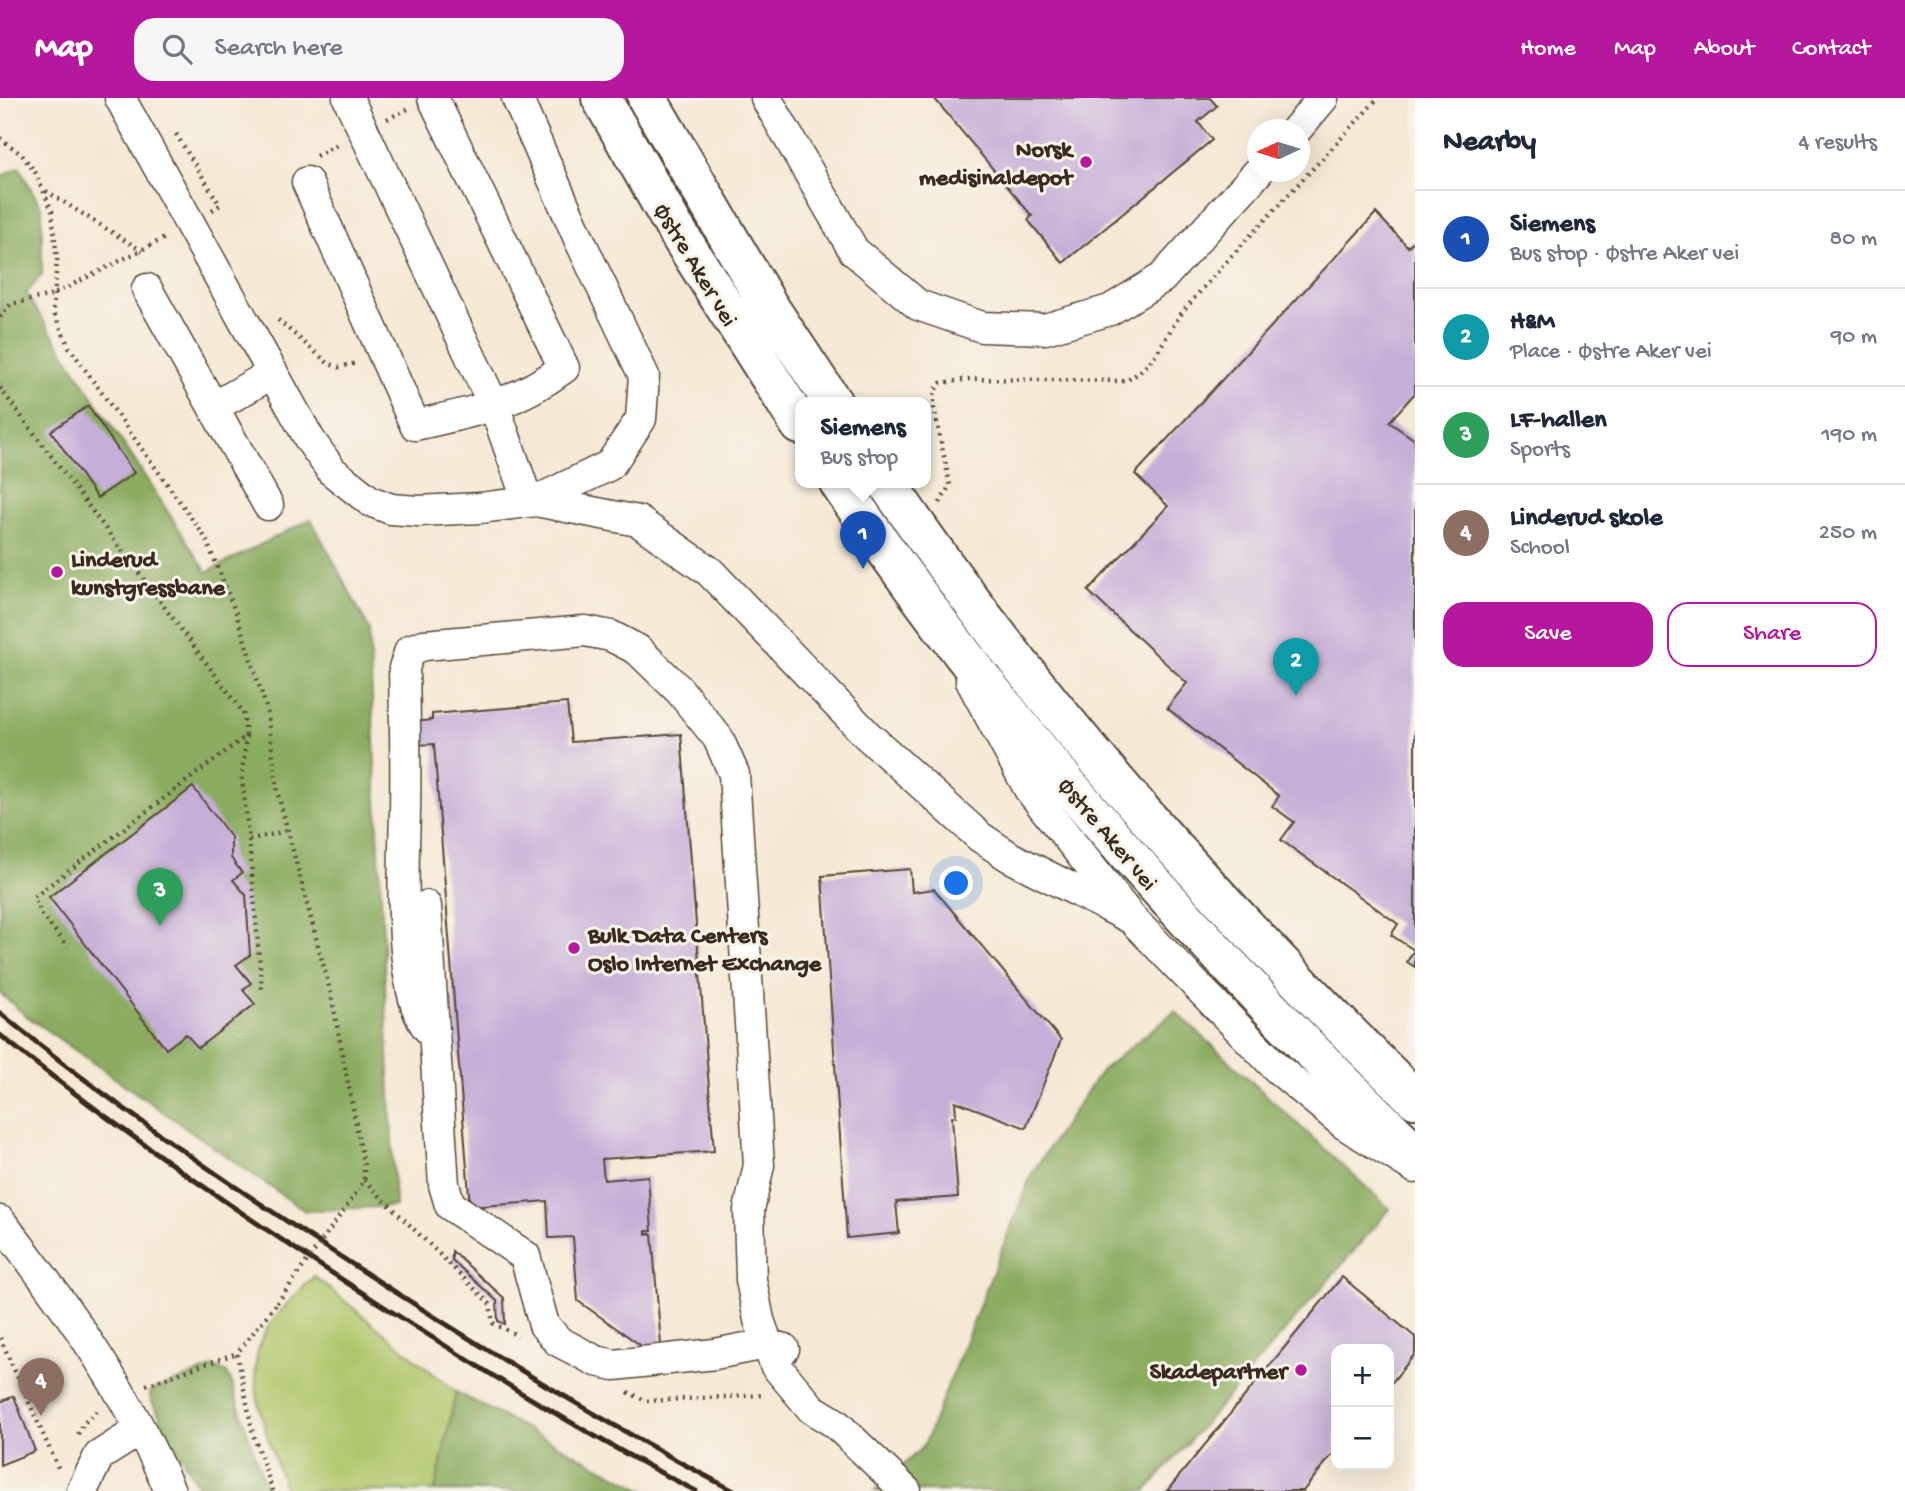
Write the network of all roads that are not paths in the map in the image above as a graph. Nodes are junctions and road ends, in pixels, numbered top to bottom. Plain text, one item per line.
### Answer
1 (120, 98) edge
2 (348, 98) edge
3 (433, 98) edge
4 (517, 98) edge
5 (601, 98) edge
6 (647, 98) edge
7 (766, 98) edge
8 (1323, 98) edge
9 (1305, 119) edge
10 (307, 182) dead end
11 (1249, 182) edge
12 (147, 289) dead end
13 (273, 373) junction
14 (829, 397) edge
15 (214, 407) junction
16 (495, 408) junction
17 (795, 417) edge
18 (843, 488) edge
19 (891, 488) edge
20 (532, 502) junction
21 (268, 505) dead end
22 (951, 640) junction
23 (426, 906) dead end
24 (1132, 919) junction
25 (434, 1034) junction
26 (1415, 1099) edge
27 (1415, 1153) edge
28 (1415, 1168) edge
29 (0, 1221) edge
30 (766, 1344) junction
31 (140, 1430) junction
32 (71, 1482) edge
33 (170, 1491) edge
34 (906, 1491) edge

1 - 13 street
2 - 16 street
3 - 16 street
4 - 20 street
5 - 17 highway, Østre Aker vei
6 - 14 highway, Østre Aker vei
7 - 11 street
8 - 9 street
10 - 16 street
12 - 15 street
13 - 15 street
13 - 20 street
15 - 21 street
16 - 20 street
18 - 22 highway, Østre Aker vei
19 - 26 highway, Østre Aker vei
20 - 24 street
22 - 24 street
22 - 27 highway, Østre Aker vei
23 - 25 street
24 - 28 street
25 - 30 street
25 - 30 street
29 - 31 street
30 - 34 street
31 - 32 street
31 - 33 street

